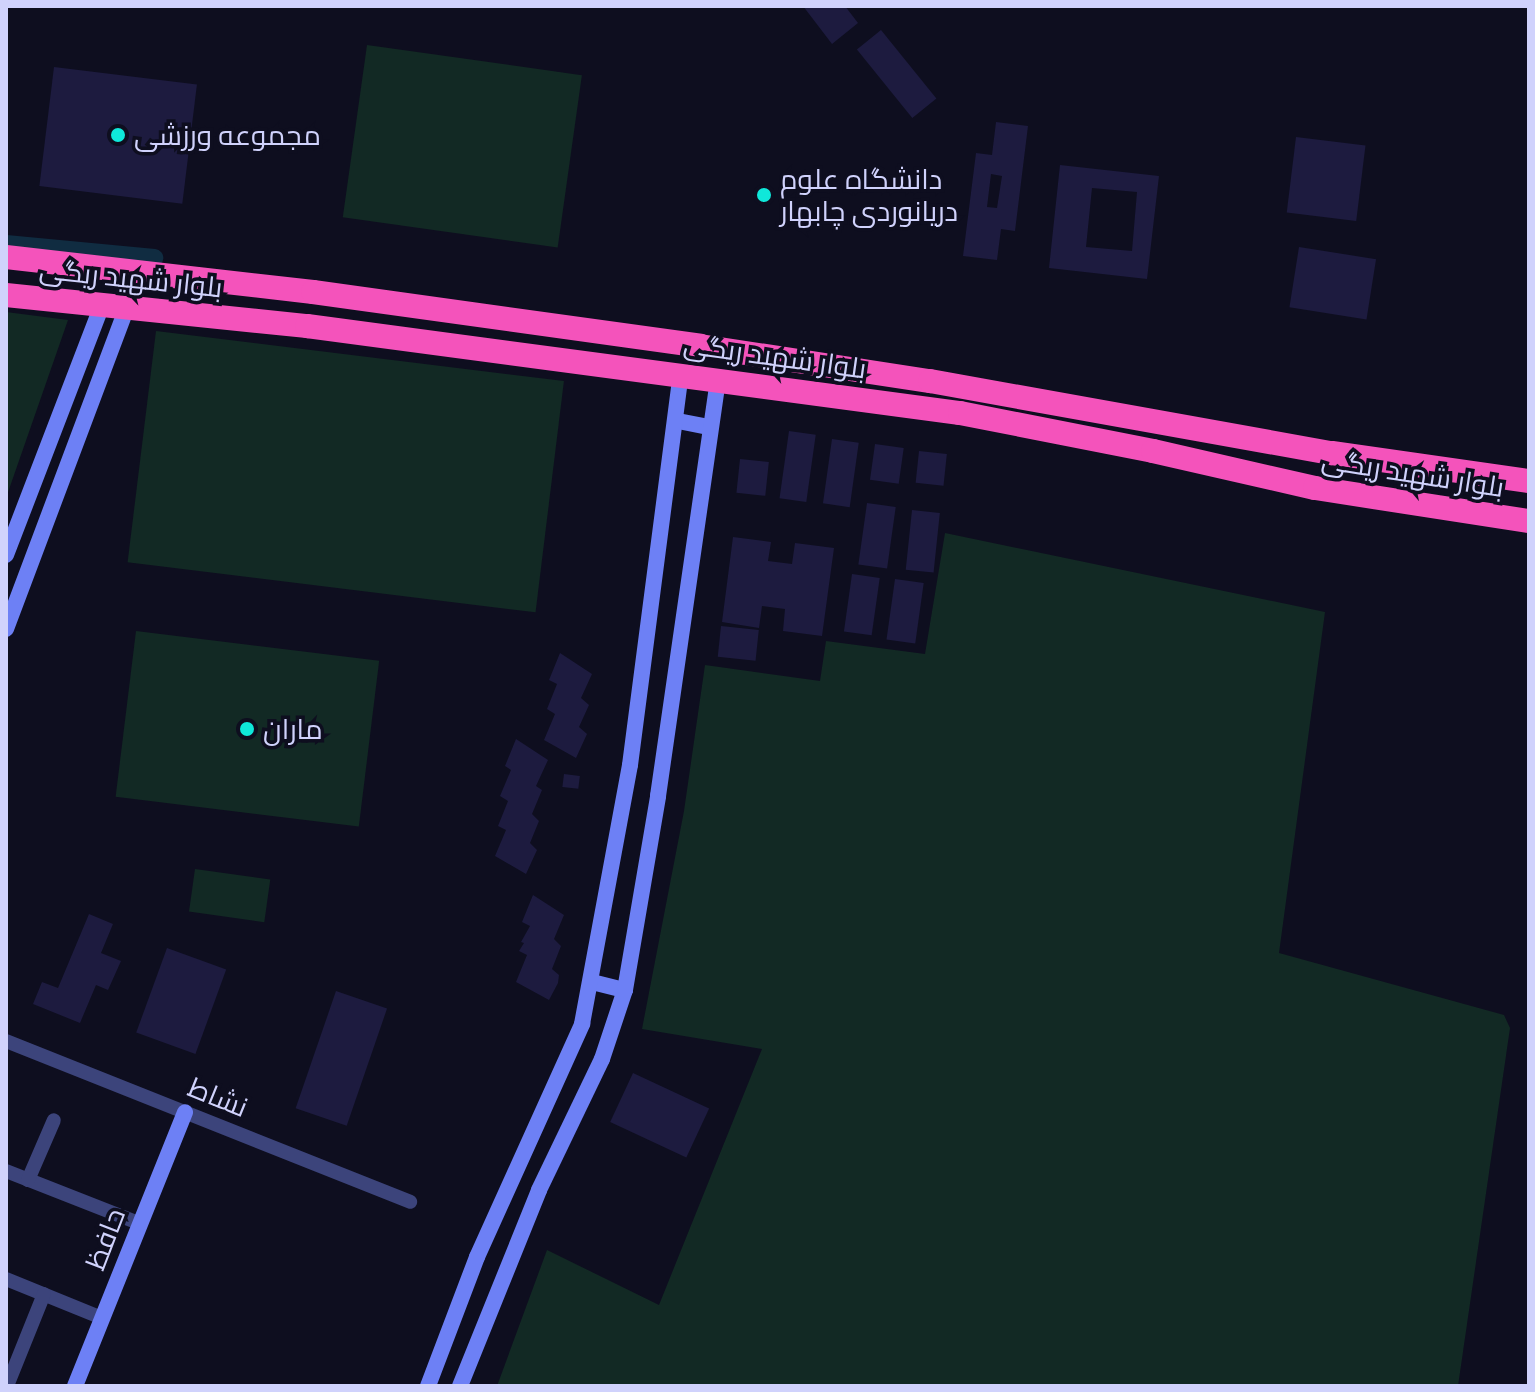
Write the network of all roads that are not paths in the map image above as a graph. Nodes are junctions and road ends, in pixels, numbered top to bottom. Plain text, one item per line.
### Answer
1 (6, 257) edge
2 (6, 295) edge
3 (107, 314) junction
4 (115, 338) junction
5 (681, 373) junction
6 (718, 378) junction
7 (678, 421) junction
8 (710, 427) junction
9 (1529, 481) edge
10 (1529, 521) edge
11 (18, 523) junction
12 (43, 534) junction
13 (6, 555) edge
14 (6, 629) edge
15 (592, 982) junction
16 (625, 990) junction
17 (6, 1041) edge
18 (185, 1112) junction
19 (54, 1120) dead end
20 (6, 1171) edge
21 (28, 1180) junction
22 (410, 1202) dead end
23 (139, 1223) junction
24 (6, 1279) edge
25 (44, 1294) junction
26 (102, 1318) junction
27 (7, 1386) edge
28 (75, 1386) edge
29 (428, 1386) edge
30 (460, 1386) edge

1 - 9 highway, بلوار شهید ریگی
2 - 3 highway, بلوار شهید ریگی
3 - 4 street
3 - 4 street
3 - 5 highway, بلوار شهید ریگی
3 - 11 street
4 - 12 street
5 - 6 highway, بلوار شهید ریگی
5 - 7 street
6 - 8 street
6 - 10 highway, بلوار شهید ریگی
7 - 8 street
7 - 15 street
8 - 16 street
11 - 12 street
11 - 13 street
12 - 14 street
15 - 16 street
15 - 29 street
16 - 30 street
17 - 18 street, نشاط
18 - 22 street, نشاط
18 - 23 street, حافظ
19 - 21 street
20 - 21 street
21 - 23 street
23 - 26 street, حافظ
24 - 25 street
25 - 26 street
25 - 27 street
26 - 28 street, حافظ

